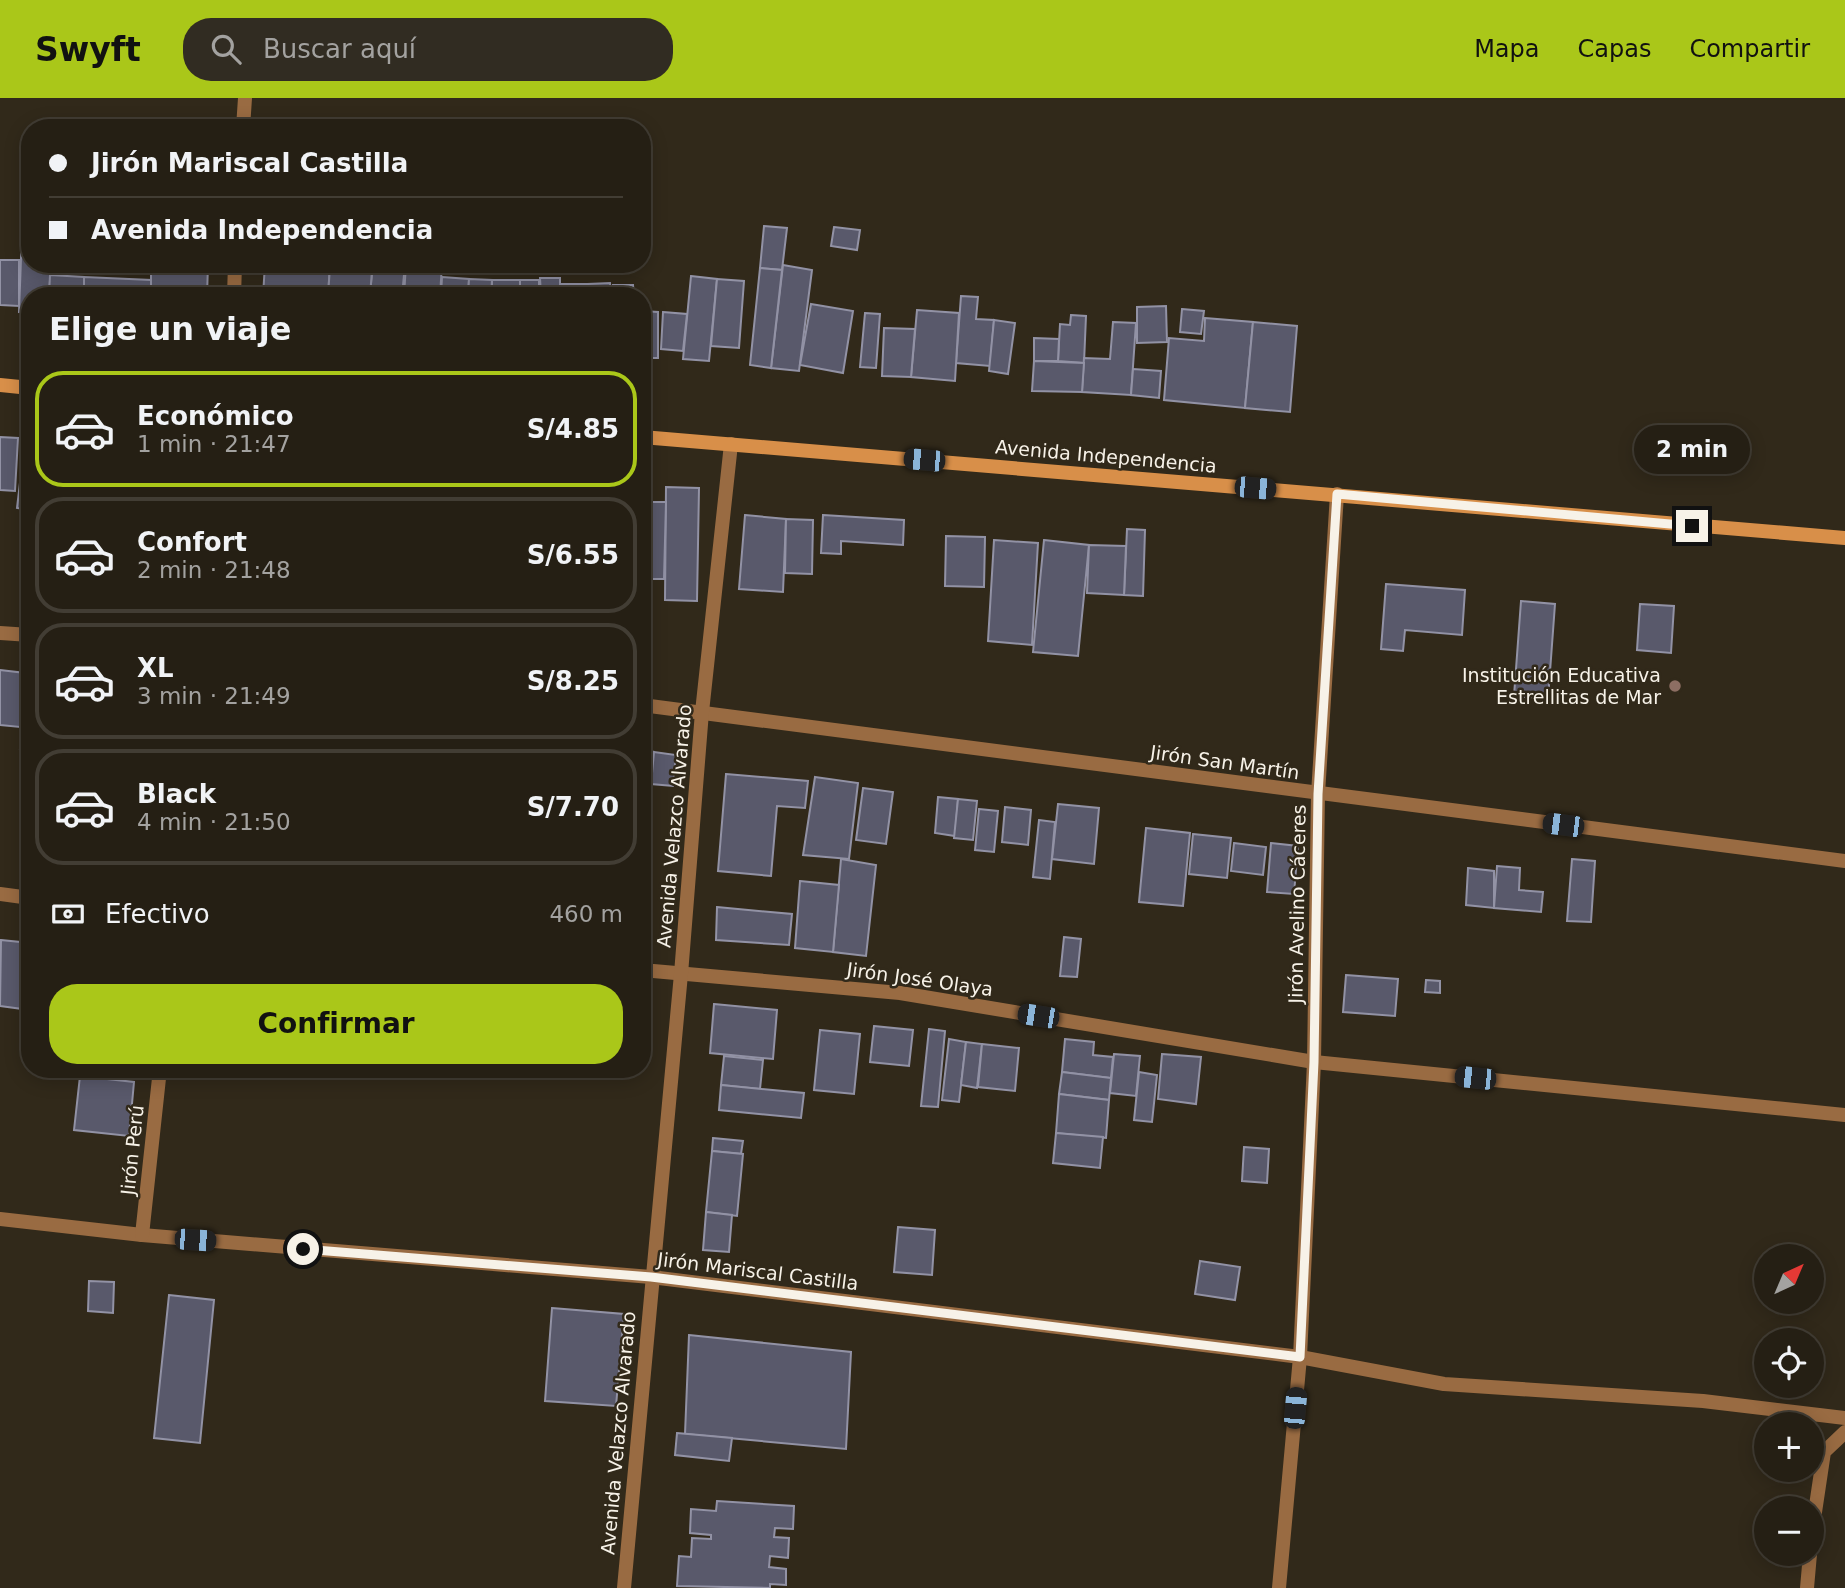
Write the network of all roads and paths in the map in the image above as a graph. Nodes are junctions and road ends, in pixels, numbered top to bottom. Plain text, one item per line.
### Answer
1 (245, 98) edge
2 (244, 119) edge
3 (0, 385) edge
4 (21, 387) edge
5 (651, 438) edge
6 (731, 444) junction
7 (1337, 494) junction
8 (1845, 538) edge
9 (0, 632) edge
10 (21, 634) edge
11 (651, 706) edge
12 (702, 712) junction
13 (1318, 794) junction
14 (1845, 861) edge
15 (0, 894) edge
16 (21, 897) edge
17 (651, 971) edge
18 (681, 974) junction
19 (1314, 1062) junction
20 (159, 1078) edge
21 (1845, 1115) edge
22 (0, 1219) edge
23 (142, 1236) junction
24 (651, 1277) junction
25 (1300, 1357) junction
26 (1845, 1418) edge
27 (1845, 1432) edge
28 (1817, 1496) edge
29 (1809, 1566) edge
30 (624, 1588) edge
31 (1279, 1588) edge
32 (1807, 1588) edge

1 - 2 street
3 - 4 main road
5 - 6 main road, Avenida Independencia
6 - 7 main road, Avenida Independencia
6 - 12 street, Avenida Velazco Alvarado
7 - 8 main road, Avenida Independencia
7 - 13 street, Jirón Avelino Cáceres
9 - 10 street
11 - 12 street, Jirón San Martín
12 - 13 street, Jirón San Martín
12 - 18 street, Avenida Velazco Alvarado
13 - 14 street, Jirón San Martín
13 - 19 street, Jirón Avelino Cáceres
15 - 16 street
17 - 18 street, Jirón José Olaya
18 - 19 street, Jirón José Olaya
18 - 24 street, Avenida Velazco Alvarado
19 - 21 street, Jirón José Olaya
19 - 25 street, Jirón Avelino Cáceres
20 - 23 street, Jirón Perú
22 - 23 street, Jirón Mariscal Castilla
23 - 24 street, Jirón Mariscal Castilla
24 - 25 street, Jirón Mariscal Castilla
24 - 30 street, Avenida Velazco Alvarado
25 - 26 street, Jirón Mariscal Castilla
25 - 31 street, Jirón Avelino Cáceres
27 - 28 street
29 - 32 street

